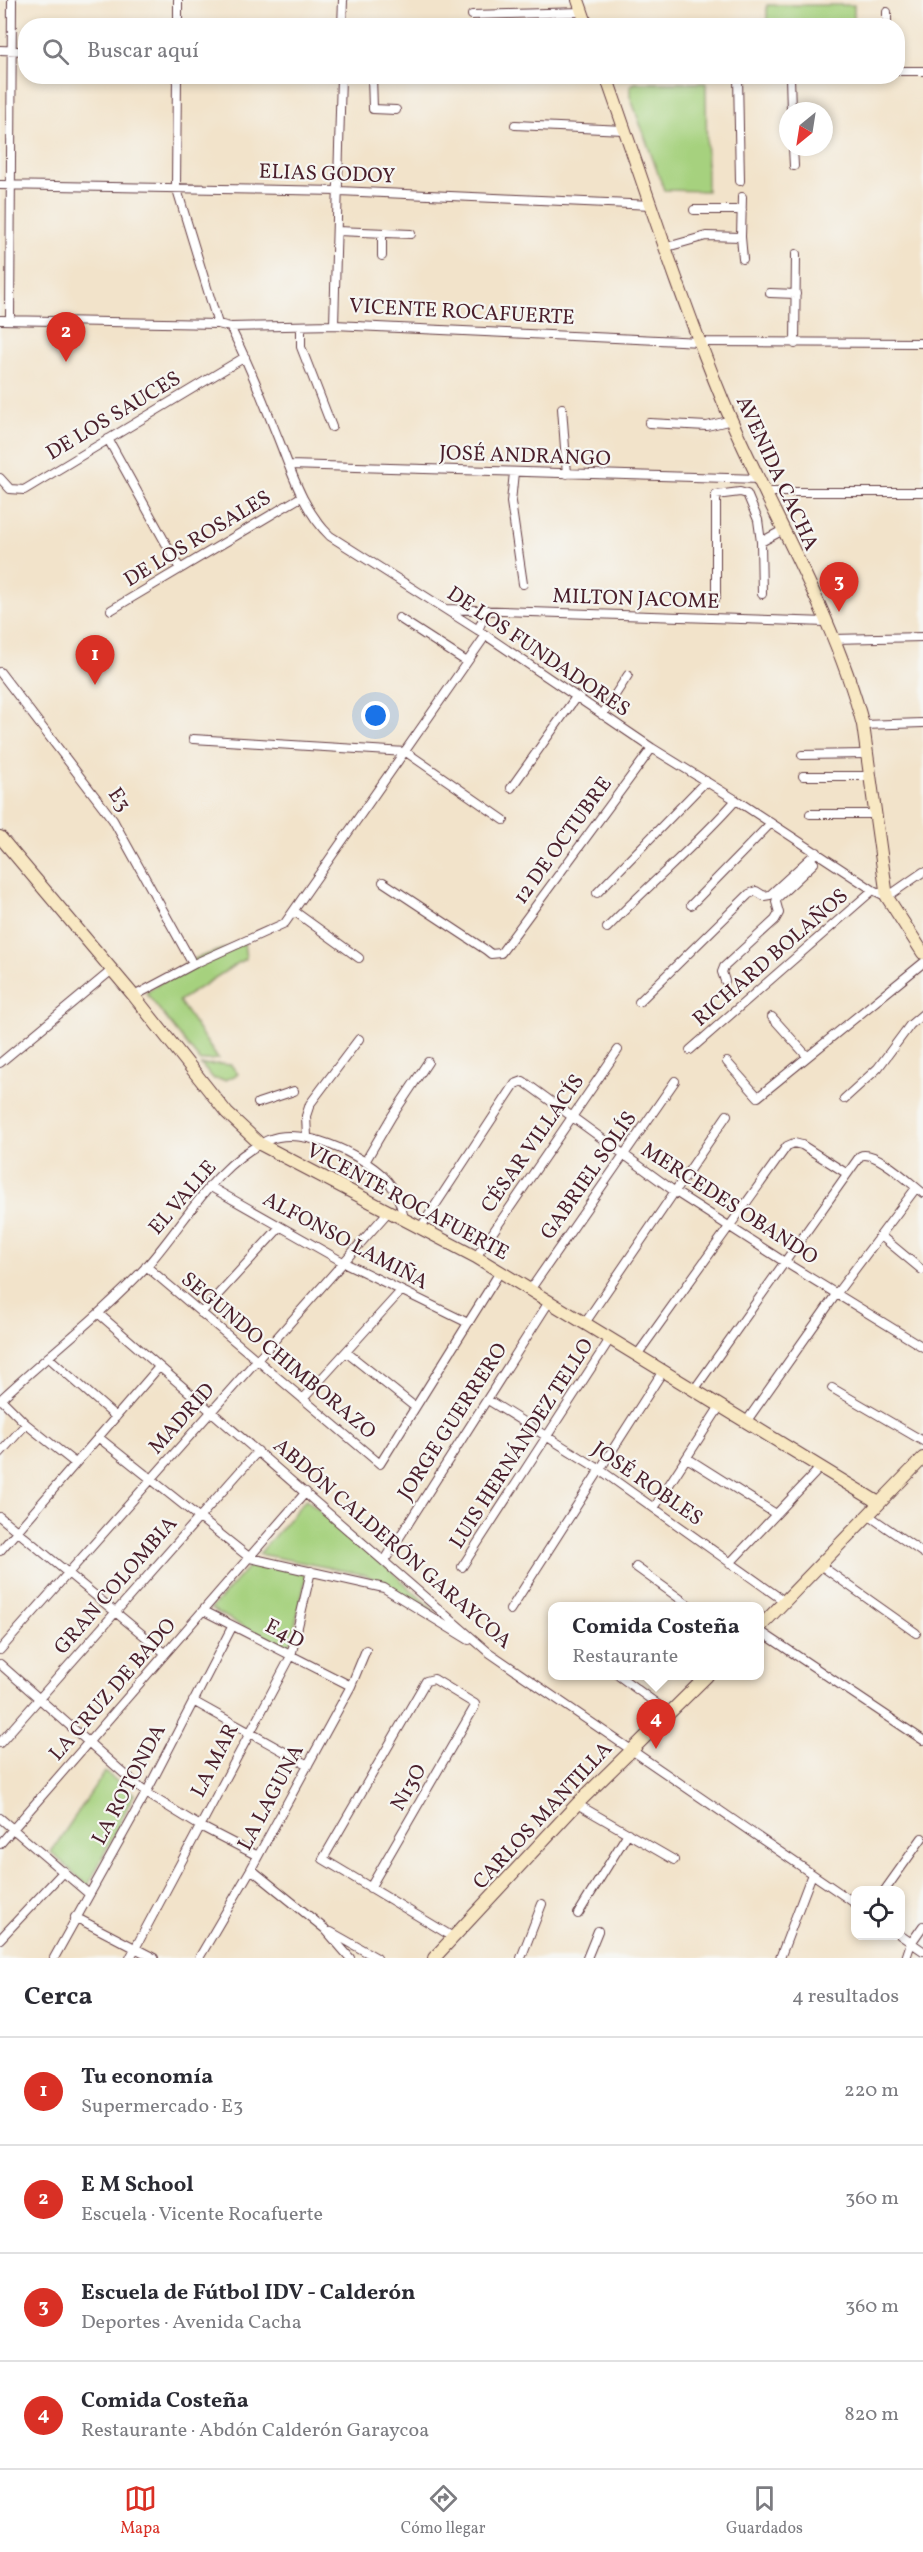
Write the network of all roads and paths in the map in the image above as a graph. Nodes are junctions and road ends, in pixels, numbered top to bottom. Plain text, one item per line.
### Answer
1 (12, 0) edge
2 (178, 0) edge
3 (343, 0) edge
4 (580, 6) edge
5 (887, 12) dead end
6 (472, 15) dead end
7 (178, 18) edge
8 (342, 18) edge
9 (887, 18) edge
10 (0, 51) edge
11 (11, 51) junction
12 (18, 51) edge
13 (905, 71) edge
14 (923, 71) edge
15 (177, 84) edge
16 (341, 84) edge
17 (372, 84) edge
18 (608, 84) edge
19 (738, 84) edge
20 (790, 84) edge
21 (791, 102) edge
22 (396, 110) dead end
23 (515, 125) dead end
24 (624, 129) junction
25 (793, 156) edge
26 (794, 166) dead end
27 (740, 181) dead end
28 (4, 186) edge
29 (176, 186) junction
30 (339, 190) junction
31 (742, 197) dead end
32 (652, 206) junction
33 (694, 210) dead end
34 (742, 210) junction
35 (338, 231) junction
36 (382, 233) junction
37 (411, 234) dead end
38 (741, 237) junction
39 (667, 247) junction
40 (796, 254) dead end
41 (382, 256) dead end
42 (743, 259) dead end
43 (770, 293) dead end
44 (796, 294) junction
45 (0, 320) edge
46 (10, 320) junction
47 (218, 324) junction
48 (334, 325) junction
49 (301, 326) junction
50 (230, 327) junction
51 (700, 342) junction
52 (923, 343) edge
53 (795, 344) junction
54 (245, 357) junction
55 (562, 408) dead end
56 (732, 420) junction
57 (649, 423) dead end
58 (332, 427) dead end
59 (108, 439) junction
60 (289, 465) junction
61 (514, 472) junction
62 (567, 474) junction
63 (0, 478) edge
64 (760, 479) junction
65 (765, 492) junction
66 (923, 492) edge
67 (301, 496) junction
68 (783, 530) junction
69 (760, 542) junction
70 (180, 568) junction
71 (523, 584) dead end
72 (762, 594) dead end
73 (716, 598) dead end
74 (445, 609) junction
75 (111, 610) dead end
76 (487, 610) junction
77 (399, 618) dead end
78 (826, 622) junction
79 (482, 633) junction
80 (923, 637) edge
81 (833, 639) junction
82 (467, 662) junction
83 (0, 672) edge
84 (628, 675) dead end
85 (576, 698) junction
86 (602, 715) junction
87 (923, 723) edge
88 (863, 725) junction
89 (193, 739) dead end
90 (652, 748) junction
91 (406, 752) junction
92 (866, 754) junction
93 (802, 755) dead end
94 (802, 776) dead end
95 (869, 776) junction
96 (706, 781) junction
97 (511, 788) dead end
98 (736, 800) junction
99 (810, 814) dead end
100 (874, 814) junction
101 (504, 820) dead end
102 (771, 823) junction
103 (0, 837) edge
104 (819, 854) junction
105 (923, 872) edge
106 (383, 882) dead end
107 (873, 890) junction
108 (597, 893) dead end
109 (887, 897) junction
110 (691, 905) dead end
111 (294, 911) junction
112 (607, 928) dead end
113 (923, 953) edge
114 (359, 958) dead end
115 (190, 959) dead end
116 (923, 963) edge
117 (112, 970) junction
118 (725, 981) dead end
119 (134, 996) junction
120 (639, 1002) dead end
121 (923, 1014) edge
122 (772, 1017) dead end
123 (359, 1039) dead end
124 (618, 1050) dead end
125 (690, 1050) dead end
126 (807, 1056) junction
127 (429, 1062) dead end
128 (727, 1062) dead end
129 (0, 1063) edge
130 (675, 1081) dead end
131 (294, 1091) dead end
132 (844, 1099) dead end
133 (258, 1103) dead end
134 (727, 1115) dead end
135 (573, 1116) junction
136 (307, 1136) junction
137 (260, 1144) junction
138 (624, 1154) junction
139 (365, 1162) junction
140 (846, 1173) junction
141 (209, 1186) junction
142 (675, 1191) junction
143 (920, 1191) edge
144 (389, 1211) junction
145 (404, 1218) junction
146 (729, 1226) junction
147 (280, 1227) junction
148 (421, 1227) junction
149 (881, 1236) junction
150 (476, 1257) junction
151 (343, 1262) junction
152 (783, 1262) junction
153 (147, 1266) junction
154 (922, 1270) edge
155 (500, 1272) junction
156 (530, 1290) junction
157 (401, 1291) junction
158 (837, 1293) junction
159 (549, 1302) junction
160 (201, 1313) junction
161 (99, 1314) junction
162 (468, 1323) junction
163 (585, 1323) junction
164 (610, 1339) junction
165 (923, 1347) edge
166 (346, 1352) junction
167 (637, 1355) junction
168 (48, 1357) junction
169 (257, 1360) junction
170 (159, 1367) junction
171 (663, 1371) junction
172 (832, 1388) dead end
173 (694, 1390) junction
174 (303, 1399) junction
175 (0, 1400) edge
176 (488, 1400) junction
177 (720, 1406) junction
178 (415, 1407) junction
179 (211, 1412) junction
180 (117, 1417) junction
181 (746, 1422) junction
182 (26, 1424) junction
183 (548, 1436) junction
184 (98, 1437) junction
185 (923, 1441) edge
186 (258, 1451) junction
187 (0, 1453) edge
188 (687, 1458) junction
189 (923, 1458) edge
190 (75, 1463) junction
191 (821, 1467) junction
192 (599, 1469) junction
193 (152, 1478) junction
194 (306, 1492) junction
195 (879, 1503) junction
196 (654, 1508) junction
197 (776, 1514) junction
198 (868, 1515) junction
199 (0, 1517) edge
200 (198, 1517) junction
201 (19, 1532) junction
202 (0, 1551) edge
203 (923, 1553) edge
204 (250, 1557) junction
205 (385, 1560) junction
206 (730, 1563) junction
207 (820, 1565) junction
208 (462, 1567) dead end
209 (636, 1567) dead end
210 (311, 1571) junction
211 (67, 1574) junction
212 (784, 1601) junction
213 (684, 1602) edge
214 (510, 1610) dead end
215 (204, 1611) junction
216 (114, 1612) junction
217 (764, 1623) edge
218 (232, 1627) junction
219 (764, 1632) edge
220 (916, 1633) dead end
221 (0, 1650) edge
222 (366, 1650) dead end
223 (487, 1651) junction
224 (165, 1653) junction
225 (291, 1656) junction
226 (0, 1665) edge
227 (624, 1680) edge
228 (703, 1680) edge
229 (351, 1686) junction
230 (39, 1699) junction
231 (193, 1701) junction
232 (668, 1712) junction
233 (248, 1733) junction
234 (923, 1740) edge
235 (0, 1743) edge
236 (88, 1744) junction
237 (631, 1749) junction
238 (308, 1765) junction
239 (146, 1792) junction
240 (577, 1804) junction
241 (0, 1818) edge
242 (200, 1826) junction
243 (13, 1829) junction
244 (628, 1833) junction
245 (922, 1838) edge
246 (0, 1844) edge
247 (258, 1856) junction
248 (674, 1860) dead end
249 (251, 1869) junction
250 (64, 1871) junction
251 (812, 1874) junction
252 (888, 1886) edge
253 (370, 1888) junction
254 (89, 1894) junction
255 (851, 1901) edge
256 (542, 1904) dead end
257 (578, 1914) dead end
258 (75, 1917) junction
259 (923, 1926) edge
260 (325, 1929) junction
261 (598, 1931) dead end
262 (453, 1937) junction
263 (905, 1938) edge
264 (0, 1940) edge
265 (911, 1942) junction
266 (136, 1948) junction
267 (923, 1951) edge
268 (54, 1958) edge
269 (130, 1958) edge
270 (154, 1958) edge
271 (199, 1958) edge
272 (350, 1958) edge
273 (377, 1958) edge
274 (434, 1958) edge
275 (521, 1958) edge
276 (587, 1958) edge
277 (780, 1958) edge
278 (906, 1958) edge

1 - 11 street
2 - 7 street
3 - 8 street
4 - 6 street
5 - 9 street
10 - 11 street
11 - 12 street
11 - 28 street
13 - 14 street
15 - 29 street
16 - 30 street
17 - 22 street
18 - 24 street, AVENIDA CACHA
19 - 27 street
20 - 21 street
23 - 24 street
24 - 32 street, AVENIDA CACHA
25 - 26 street
28 - 29 street, ELIAS GODOY
28 - 46 street
29 - 30 street, ELIAS GODOY
29 - 47 street
30 - 32 street, ELIAS GODOY
30 - 35 street
31 - 34 street
32 - 39 street, AVENIDA CACHA
33 - 34 street
34 - 38 street
35 - 36 street
35 - 48 street
36 - 37 street
36 - 41 street
38 - 39 street
38 - 42 street
39 - 51 street, AVENIDA CACHA
40 - 44 street
43 - 44 street
44 - 53 street
45 - 46 street, VICENTE ROCAFUERTE
46 - 47 street, VICENTE ROCAFUERTE
47 - 50 street, VICENTE ROCAFUERTE
48 - 49 street, VICENTE ROCAFUERTE
48 - 51 street, VICENTE ROCAFUERTE
49 - 50 street, VICENTE ROCAFUERTE
49 - 58 street
50 - 54 street, DE LOS FUNDADORES
51 - 53 street, VICENTE ROCAFUERTE
51 - 56 street, AVENIDA CACHA
52 - 53 street, VICENTE ROCAFUERTE
54 - 59 street, DE LOS SAUCES
54 - 60 street, DE LOS FUNDADORES
55 - 62 street
56 - 57 street
56 - 64 street, AVENIDA CACHA
59 - 63 street, DE LOS SAUCES
59 - 70 street
60 - 61 street, JOSÉ ANDRANGO
60 - 67 street, DE LOS FUNDADORES
61 - 62 street, JOSÉ ANDRANGO
61 - 71 street
62 - 64 street, JOSÉ ANDRANGO
64 - 65 street, AVENIDA CACHA
65 - 66 street
65 - 68 street, AVENIDA CACHA
67 - 70 street, DE LOS ROSALES
67 - 74 street, DE LOS FUNDADORES
68 - 69 street
68 - 78 street, AVENIDA CACHA
69 - 72 street
69 - 73 street
70 - 75 street, DE LOS ROSALES
74 - 76 street, MILTON JACOME
74 - 79 street, DE LOS FUNDADORES
76 - 78 street, MILTON JACOME
76 - 79 street
77 - 82 street
78 - 81 street, AVENIDA CACHA
79 - 82 street
79 - 85 street, DE LOS FUNDADORES
80 - 81 street
81 - 88 street, AVENIDA CACHA
82 - 91 street
83 - 115 street, E3
84 - 86 street
85 - 86 street, DE LOS FUNDADORES
85 - 97 street
86 - 90 street, DE LOS FUNDADORES
87 - 88 street
88 - 92 street, AVENIDA CACHA
89 - 91 street
90 - 96 street, DE LOS FUNDADORES
90 - 106 street, 12 DE OCTUBRE
91 - 101 street
91 - 111 street
92 - 93 street
92 - 95 street, AVENIDA CACHA
94 - 95 street
95 - 100 street, AVENIDA CACHA
96 - 98 street, DE LOS FUNDADORES
96 - 108 street
98 - 102 street, DE LOS FUNDADORES
98 - 112 street
99 - 100 street
100 - 109 street, AVENIDA CACHA
102 - 104 street, DE LOS FUNDADORES
102 - 110 street
103 - 117 street, VICENTE ROCAFUERTE
104 - 107 street, DE LOS FUNDADORES
104 - 118 street
104 - 120 street
105 - 109 street
107 - 109 street, DE LOS FUNDADORES
107 - 125 street, RICHARD BOLAÑOS
109 - 113 street, AVENIDA CACHA
111 - 114 street
111 - 119 street
116 - 126 street
117 - 119 street, VICENTE ROCAFUERTE
117 - 129 street
119 - 137 street, VICENTE ROCAFUERTE
121 - 132 street
122 - 126 street
123 - 136 street
124 - 135 street, CÉSAR VILLACÍS
126 - 128 street
127 - 139 street
130 - 138 street, GABRIEL SOLÍS
131 - 133 street
134 - 142 street
135 - 138 street, MERCEDES OBANDO
135 - 148 street, MERCEDES OBANDO
135 - 150 street, CÉSAR VILLACÍS
136 - 137 street, EL VALLE
136 - 139 street, EL VALLE
137 - 141 street, EL VALLE
137 - 144 street, VICENTE ROCAFUERTE
138 - 142 street, MERCEDES OBANDO
138 - 156 street, GABRIEL SOLÍS
139 - 145 street, EL VALLE
140 - 143 street
140 - 146 street
140 - 152 street
141 - 147 street, ALFONSO LAMIÑA
141 - 153 street, EL VALLE
142 - 146 street, MERCEDES OBANDO
142 - 163 street
143 - 149 street
144 - 145 street, VICENTE ROCAFUERTE
144 - 151 street, MADRID
145 - 148 street, VICENTE ROCAFUERTE
146 - 152 street, MERCEDES OBANDO
146 - 167 street
147 - 151 street, ALFONSO LAMIÑA
147 - 160 street
148 - 150 street, VICENTE ROCAFUERTE
149 - 154 street
149 - 158 street
150 - 155 street, VICENTE ROCAFUERTE
151 - 157 street, ALFONSO LAMIÑA
151 - 169 street, MADRID
152 - 158 street, MERCEDES OBANDO
152 - 173 street
153 - 160 street, SEGUNDO CHIMBORAZO
153 - 161 street, EL VALLE
155 - 156 street, VICENTE ROCAFUERTE
155 - 162 street, SEGUNDO CHIMBORAZO
156 - 159 street, VICENTE ROCAFUERTE
157 - 162 street, ALFONSO LAMIÑA
157 - 166 street
158 - 165 street, MERCEDES OBANDO
158 - 181 street
159 - 163 street, VICENTE ROCAFUERTE
159 - 176 street, JORGE GUERRERO
160 - 169 street, SEGUNDO CHIMBORAZO
161 - 168 street, EL VALLE
161 - 170 street, ABDÓN CALDERÓN GARAYCOA
162 - 178 street, SEGUNDO CHIMBORAZO
163 - 164 street, VICENTE ROCAFUERTE
164 - 167 street, VICENTE ROCAFUERTE
164 - 183 street, LUIS HERNÁNDEZ TELLO
166 - 174 street
166 - 178 street
167 - 171 street, VICENTE ROCAFUERTE
168 - 175 street, EL VALLE
168 - 180 street
169 - 174 street, SEGUNDO CHIMBORAZO
169 - 179 street, MADRID
170 - 179 street, ABDÓN CALDERÓN GARAYCOA
170 - 180 street
171 - 173 street, VICENTE ROCAFUERTE
171 - 192 street
172 - 185 street
173 - 177 street, VICENTE ROCAFUERTE
174 - 178 street, SEGUNDO CHIMBORAZO
175 - 182 street
176 - 183 street, JOSÉ ROBLES
176 - 205 street, JORGE GUERRERO
177 - 181 street, VICENTE ROCAFUERTE
177 - 188 street
179 - 186 street, ABDÓN CALDERÓN GARAYCOA
179 - 193 street, MADRID
180 - 184 street
181 - 191 street, VICENTE ROCAFUERTE
182 - 187 street
182 - 190 street
183 - 192 street, JOSÉ ROBLES
183 - 208 street, LUIS HERNÁNDEZ TELLO
184 - 190 street
184 - 193 street
186 - 194 street, ABDÓN CALDERÓN GARAYCOA
186 - 200 street, GRAN COLOMBIA
188 - 196 street
188 - 197 street
189 - 195 street
190 - 201 street
191 - 195 street, VICENTE ROCAFUERTE
191 - 197 street
192 - 196 street, JOSÉ ROBLES
192 - 214 street
193 - 200 street
193 - 211 street, MADRID
194 - 204 street, LA CRUZ DE BADO
194 - 205 street, ABDÓN CALDERÓN GARAYCOA
195 - 198 street
196 - 206 street, JOSÉ ROBLES
197 - 206 street
198 - 203 street
198 - 207 street
199 - 201 street
200 - 204 street
200 - 216 street, GRAN COLOMBIA
201 - 202 street
201 - 211 street
204 - 210 street
204 - 215 street, LA CRUZ DE BADO
205 - 223 street, ABDÓN CALDERÓN GARAYCOA
206 - 212 street, JOSÉ ROBLES
207 - 212 street
207 - 220 street
209 - 213 street
210 - 223 street
210 - 225 street, LA MAR
211 - 216 street
211 - 221 street, MADRID
212 - 217 street
215 - 218 street, E4D
215 - 224 street, LA CRUZ DE BADO
216 - 224 street
216 - 230 street, GRAN COLOMBIA
218 - 225 street, E4D
218 - 231 street, LA ROTONDA
219 - 234 street
222 - 229 street, LA LAGUNA
223 - 237 street, ABDÓN CALDERÓN GARAYCOA
224 - 236 street, LA CRUZ DE BADO
225 - 229 street, E4D
225 - 233 street, LA MAR
226 - 230 street
227 - 232 street
228 - 232 street, CARLOS MANTILLA
229 - 238 street, LA LAGUNA
230 - 235 street, GRAN COLOMBIA
230 - 236 street
231 - 233 street
231 - 239 street, LA ROTONDA
232 - 237 street, CARLOS MANTILLA
233 - 238 street
233 - 242 street, LA MAR
236 - 239 street
236 - 243 street, LA CRUZ DE BADO
237 - 240 street, CARLOS MANTILLA
237 - 251 street, ABDÓN CALDERÓN GARAYCOA
238 - 247 street, LA LAGUNA
239 - 242 street
239 - 254 street, LA ROTONDA
240 - 244 street
240 - 262 street, CARLOS MANTILLA
241 - 243 street
242 - 247 street
242 - 266 street, LA MAR
243 - 246 street, LA CRUZ DE BADO
243 - 250 street
244 - 248 street
244 - 257 street
245 - 252 street
247 - 249 street, LA LAGUNA
249 - 260 street
249 - 271 street, LA LAGUNA
250 - 254 street
250 - 264 street
251 - 255 street, ABDÓN CALDERÓN GARAYCOA
251 - 277 street
253 - 253 street, N13O
253 - 262 street
254 - 258 street, LA ROTONDA
256 - 275 street
258 - 266 street
258 - 268 street, LA ROTONDA
259 - 265 street
260 - 272 street
260 - 273 street
261 - 276 street
262 - 274 street, CARLOS MANTILLA
263 - 265 street
265 - 267 street
265 - 278 street
266 - 269 street, LA MAR
266 - 270 street

